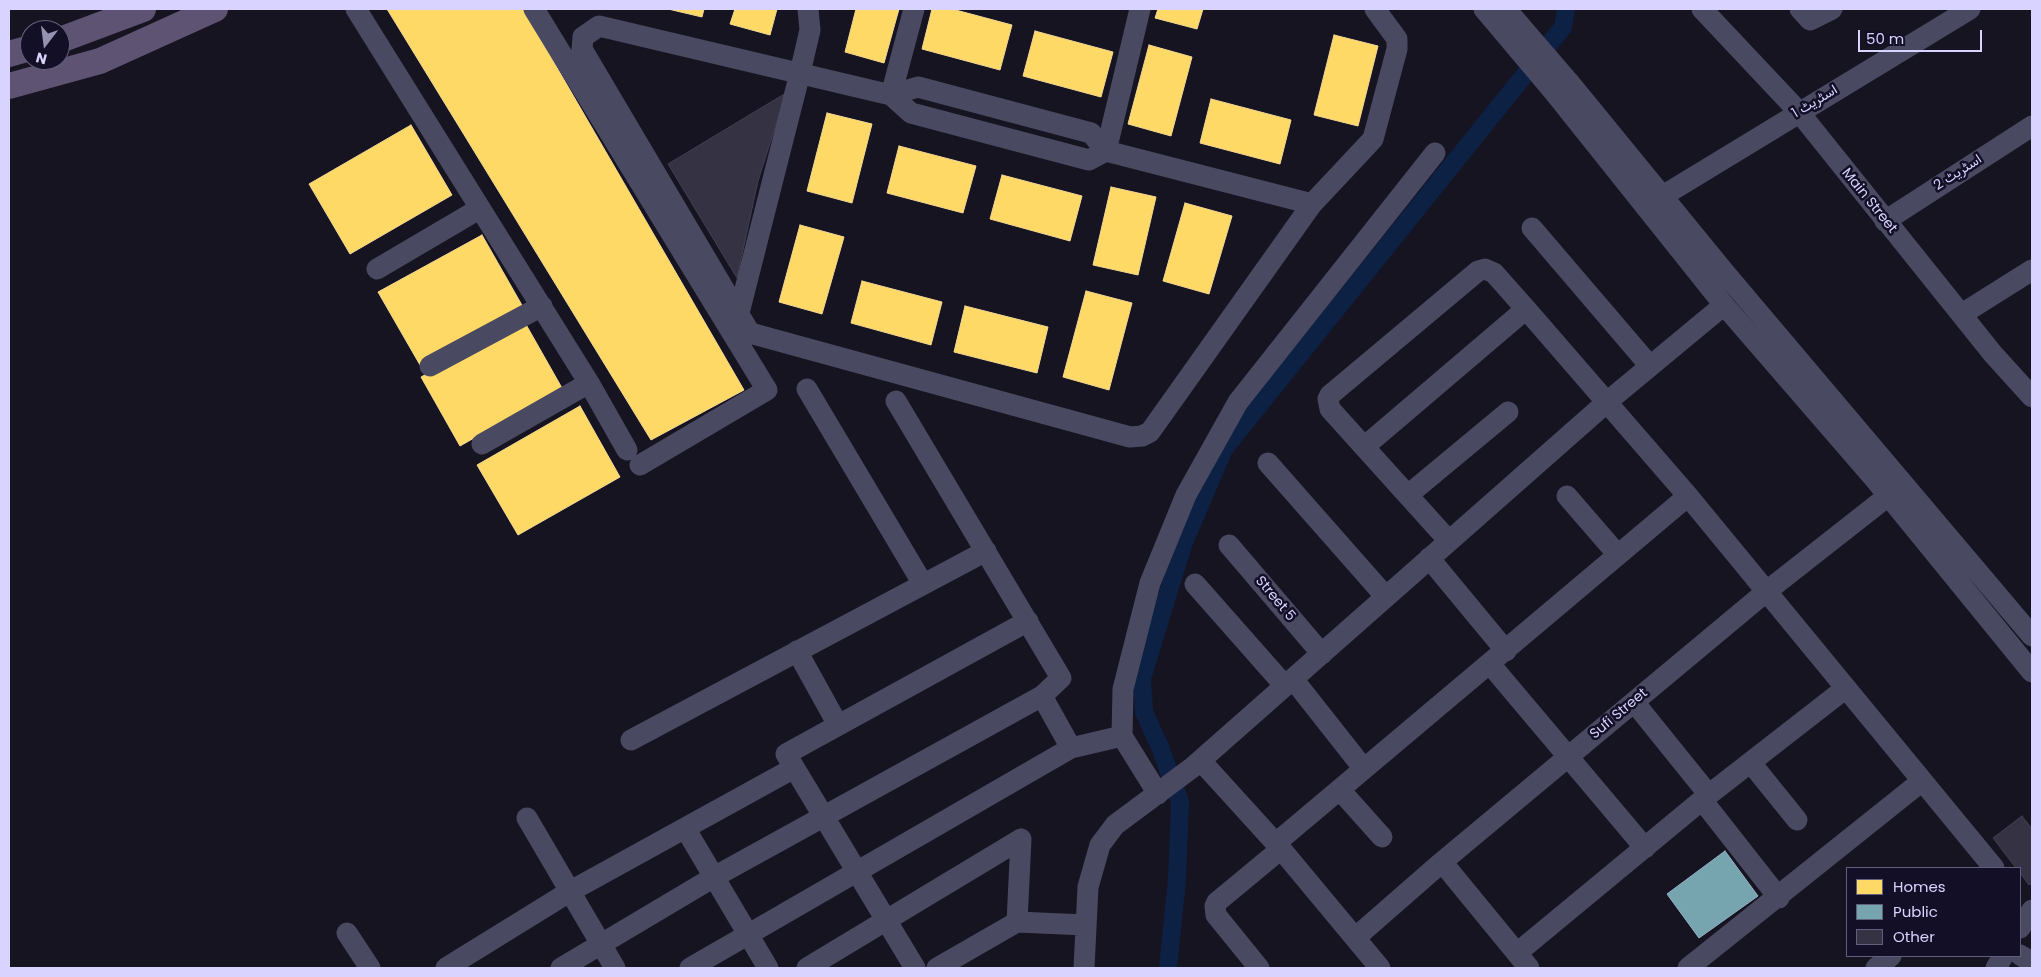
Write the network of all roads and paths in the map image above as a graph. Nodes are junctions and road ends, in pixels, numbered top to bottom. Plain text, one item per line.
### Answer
1 (143, 9) edge
2 (215, 9) edge
3 (356, 9) edge
4 (534, 9) edge
5 (825, 9) edge
6 (914, 9) edge
7 (1140, 9) edge
8 (1375, 9) edge
9 (1484, 9) edge
10 (1702, 9) edge
11 (1800, 9) edge
12 (1832, 9) edge
13 (1970, 9) edge
14 (809, 19) edge
15 (1509, 21) edge
16 (70, 36) edge
17 (800, 73) junction
18 (9, 86) edge
19 (1561, 86) junction
20 (891, 95) junction
21 (1006, 110) junction
22 (1799, 112) junction
23 (2032, 126) edge
24 (999, 136) junction
25 (1106, 151) junction
26 (1435, 153) dead end
27 (1661, 197) junction
28 (1312, 204) junction
29 (480, 209) junction
30 (1885, 221) junction
31 (1532, 228) dead end
32 (377, 269) dead end
33 (2032, 270) edge
34 (1718, 280) junction
35 (1724, 305) junction
36 (542, 306) junction
37 (1526, 309) junction
38 (739, 313) junction
39 (1962, 314) junction
40 (430, 366) dead end
41 (1650, 366) junction
42 (590, 383) junction
43 (807, 389) dead end
44 (2032, 397) edge
45 (896, 400) dead end
46 (1607, 402) junction
47 (1508, 412) dead end
48 (482, 444) dead end
49 (1364, 447) junction
50 (1268, 463) dead end
51 (1408, 495) junction
52 (1567, 496) dead end
53 (1688, 496) junction
54 (1888, 496) junction
55 (1450, 541) junction
56 (1229, 544) dead end
57 (986, 551) junction
58 (1618, 555) junction
59 (1430, 558) junction
60 (923, 584) junction
61 (1196, 584) dead end
62 (1767, 591) junction
63 (1386, 597) junction
64 (1028, 621) junction
65 (2030, 628) edge
66 (797, 651) junction
67 (1322, 654) junction
68 (1498, 658) junction
69 (2032, 672) edge
70 (1289, 683) junction
71 (1846, 688) junction
72 (1042, 696) junction
73 (1634, 702) junction
74 (838, 724) junction
75 (1122, 736) junction
76 (631, 740) dead end
77 (1071, 748) junction
78 (1569, 756) junction
79 (1751, 763) junction
80 (1197, 764) junction
81 (794, 768) junction
82 (1364, 769) junction
83 (1922, 781) junction
84 (1340, 790) junction
85 (1161, 792) junction
86 (1706, 798) junction
87 (824, 816) junction
88 (527, 818) dead end
89 (1797, 820) dead end
90 (685, 828) junction
91 (1382, 836) dead end
92 (1278, 846) junction
93 (1645, 848) junction
94 (1442, 862) junction
95 (1993, 867) edge
96 (857, 872) junction
97 (714, 877) junction
98 (569, 892) junction
99 (1779, 898) junction
100 (887, 922) junction
101 (1017, 922) junction
102 (1086, 925) junction
103 (347, 933) dead end
104 (748, 935) junction
105 (1355, 938) junction
106 (600, 944) junction
107 (2021, 956) edge
108 (1890, 957) edge
109 (2002, 957) edge
110 (1523, 961) edge
111 (2032, 962) edge
112 (1701, 964) edge
113 (370, 968) edge
114 (446, 968) edge
115 (561, 968) edge
116 (615, 968) edge
117 (690, 968) edge
118 (768, 968) edge
119 (808, 968) edge
120 (914, 968) edge
121 (937, 968) edge
122 (1084, 968) edge
123 (1259, 968) edge
124 (1380, 968) edge
125 (1876, 968) edge
126 (1996, 968) edge

1 - 16 main road
2 - 18 main road
3 - 29 street
4 - 42 street
5 - 14 street
6 - 20 street
7 - 25 street
8 - 28 street
9 - 15 street
10 - 22 street, Main Street
11 - 12 street
13 - 22 street, اسٹریٹ 1
14 - 17 street
15 - 19 street
17 - 20 street
17 - 38 street
17 - 38 street
19 - 27 street
19 - 34 street
20 - 21 street
20 - 24 street
21 - 24 street
21 - 25 street
22 - 27 street, اسٹریٹ 1
22 - 30 street, Main Street
23 - 30 street, اسٹریٹ 2
24 - 25 street
25 - 28 street
26 - 75 street
27 - 34 street
28 - 38 street
29 - 32 street
29 - 36 street
30 - 39 street, Main Street
31 - 41 street
33 - 39 street
34 - 35 street
34 - 65 street
35 - 41 street
35 - 54 street
36 - 40 street
36 - 42 street
37 - 46 street
37 - 49 street
37 - 49 street
39 - 44 street, Main Street
41 - 46 street
42 - 48 street
43 - 60 street
45 - 57 street
46 - 53 street
46 - 55 street
47 - 51 street
49 - 51 street
50 - 63 street
51 - 55 street
52 - 58 street
53 - 58 street
53 - 62 street
54 - 62 street, Sufi Street
54 - 69 street
55 - 59 street
56 - 67 street, Street 5
57 - 60 street
57 - 64 street
58 - 68 street
59 - 63 street
59 - 68 street
60 - 66 street
61 - 70 street
62 - 71 street
62 - 73 street, Sufi Street
63 - 67 street
64 - 72 street
64 - 74 street
66 - 74 street
66 - 76 street
67 - 70 street
68 - 78 street
68 - 82 street
70 - 80 street
70 - 82 street
71 - 79 street
71 - 83 street
72 - 77 street
72 - 87 street
73 - 78 street, Sufi Street
73 - 86 street
74 - 81 street
75 - 77 street
75 - 85 street
77 - 96 street
78 - 93 street
78 - 94 street, Sufi Street
79 - 86 street
79 - 89 street
80 - 85 street
80 - 92 street
81 - 87 street
81 - 90 street
82 - 84 street
83 - 95 street
83 - 99 street
84 - 91 street
84 - 92 street
85 - 102 street
86 - 93 street
86 - 99 street
87 - 96 street
87 - 97 street
88 - 98 street
90 - 97 street
90 - 98 street
92 - 105 street
92 - 123 street
93 - 110 street
94 - 105 street, Sufi Street
94 - 110 street
96 - 100 street
96 - 104 street
97 - 104 street
97 - 106 street
98 - 106 street
98 - 114 street
99 - 112 street
100 - 101 street
100 - 119 street
100 - 120 street
101 - 102 street
101 - 121 street
102 - 122 street
103 - 113 street
104 - 117 street
104 - 118 street
105 - 124 street
106 - 115 street
106 - 116 street
107 - 111 street
108 - 125 street
109 - 126 street

